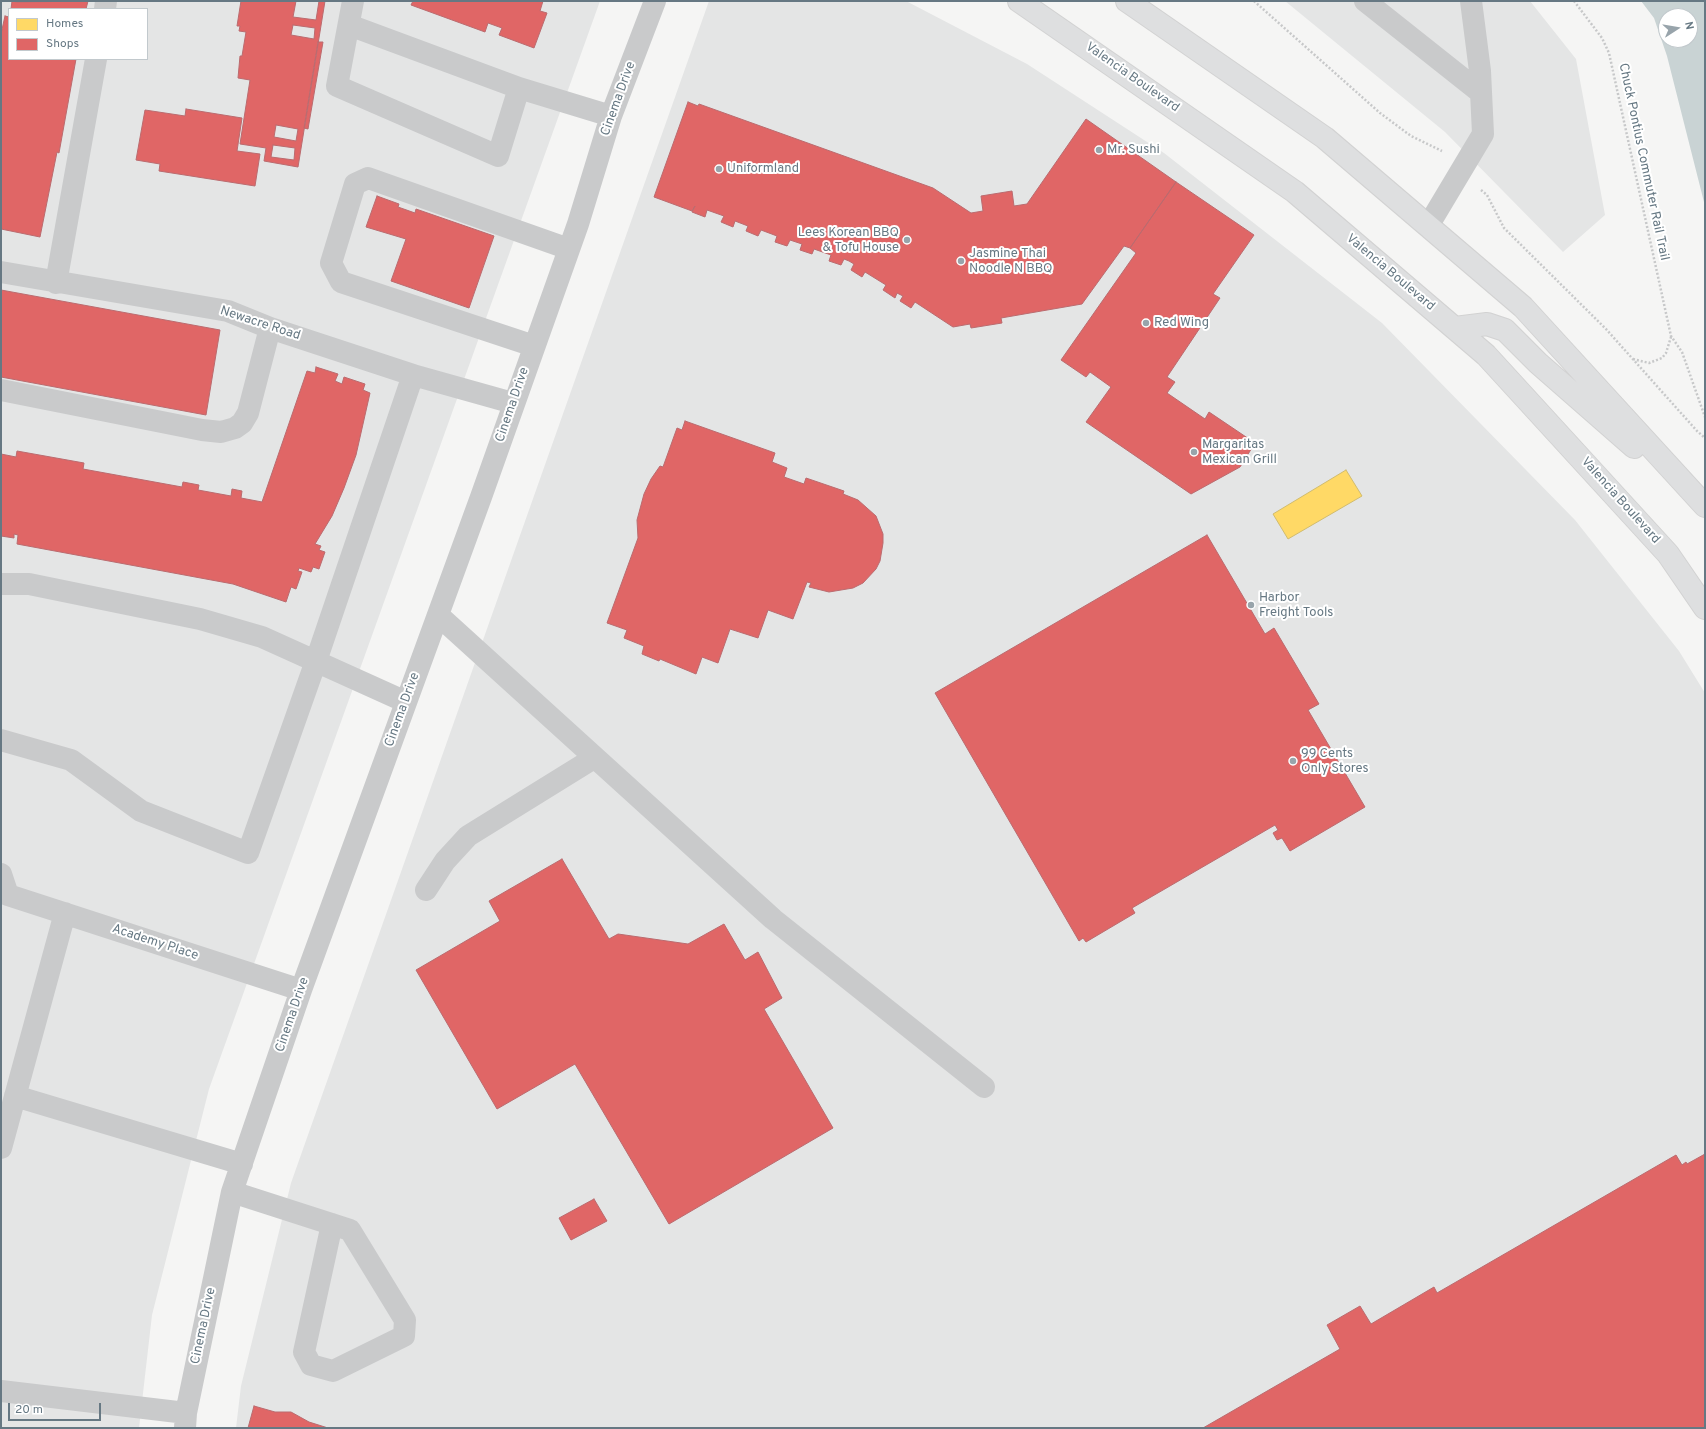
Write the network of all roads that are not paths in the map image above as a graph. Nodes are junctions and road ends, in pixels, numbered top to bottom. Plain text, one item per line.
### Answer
1 (353, 1) edge
2 (655, 1) edge
3 (1019, 1) edge
4 (1127, 1) edge
5 (1365, 1) edge
6 (1471, 1) edge
7 (349, 25) junction
8 (96, 60) edge
9 (519, 88) junction
10 (1481, 93) junction
11 (611, 116) junction
12 (1428, 226) junction
13 (569, 249) junction
14 (1, 272) edge
15 (56, 283) junction
16 (270, 328) junction
17 (1455, 328) junction
18 (534, 346) junction
19 (413, 374) junction
20 (1, 390) edge
21 (513, 403) junction
22 (1705, 507) edge
23 (1, 584) edge
24 (1705, 608) edge
25 (438, 615) junction
26 (316, 661) junction
27 (406, 702) junction
28 (1, 740) edge
29 (594, 758) junction
30 (1, 874) edge
31 (426, 890) dead end
32 (65, 913) junction
33 (301, 990) junction
34 (984, 1087) dead end
35 (15, 1096) junction
36 (1, 1148) edge
37 (242, 1164) junction
38 (232, 1192) junction
39 (332, 1224) junction
40 (1, 1391) edge
41 (186, 1420) edge

1 - 7 street
2 - 11 street, Cinema Drive
3 - 17 main road, Valencia Boulevard
4 - 12 main road
5 - 10 street
6 - 10 street
7 - 9 street
7 - 9 street
8 - 15 street
9 - 11 street
10 - 12 street
11 - 13 street, Cinema Drive
12 - 22 main road
13 - 18 street, Cinema Drive
13 - 18 street
14 - 15 street, Newacre Road
15 - 16 street, Newacre Road
16 - 19 street, Newacre Road
16 - 20 street
17 - 22 main road
17 - 24 main road, Valencia Boulevard
18 - 21 street, Cinema Drive
19 - 21 street, Newacre Road
19 - 26 street
21 - 25 street, Cinema Drive
23 - 26 street
25 - 27 street, Cinema Drive
25 - 29 street
26 - 27 street
26 - 28 street
27 - 33 street, Cinema Drive
29 - 31 street
29 - 34 street
30 - 32 street, Academy Place
32 - 33 street, Academy Place
32 - 35 street
33 - 37 street, Cinema Drive
35 - 36 street
35 - 37 street
37 - 38 street, Cinema Drive
38 - 39 street
38 - 41 street, Cinema Drive
39 - 39 street
40 - 41 street

